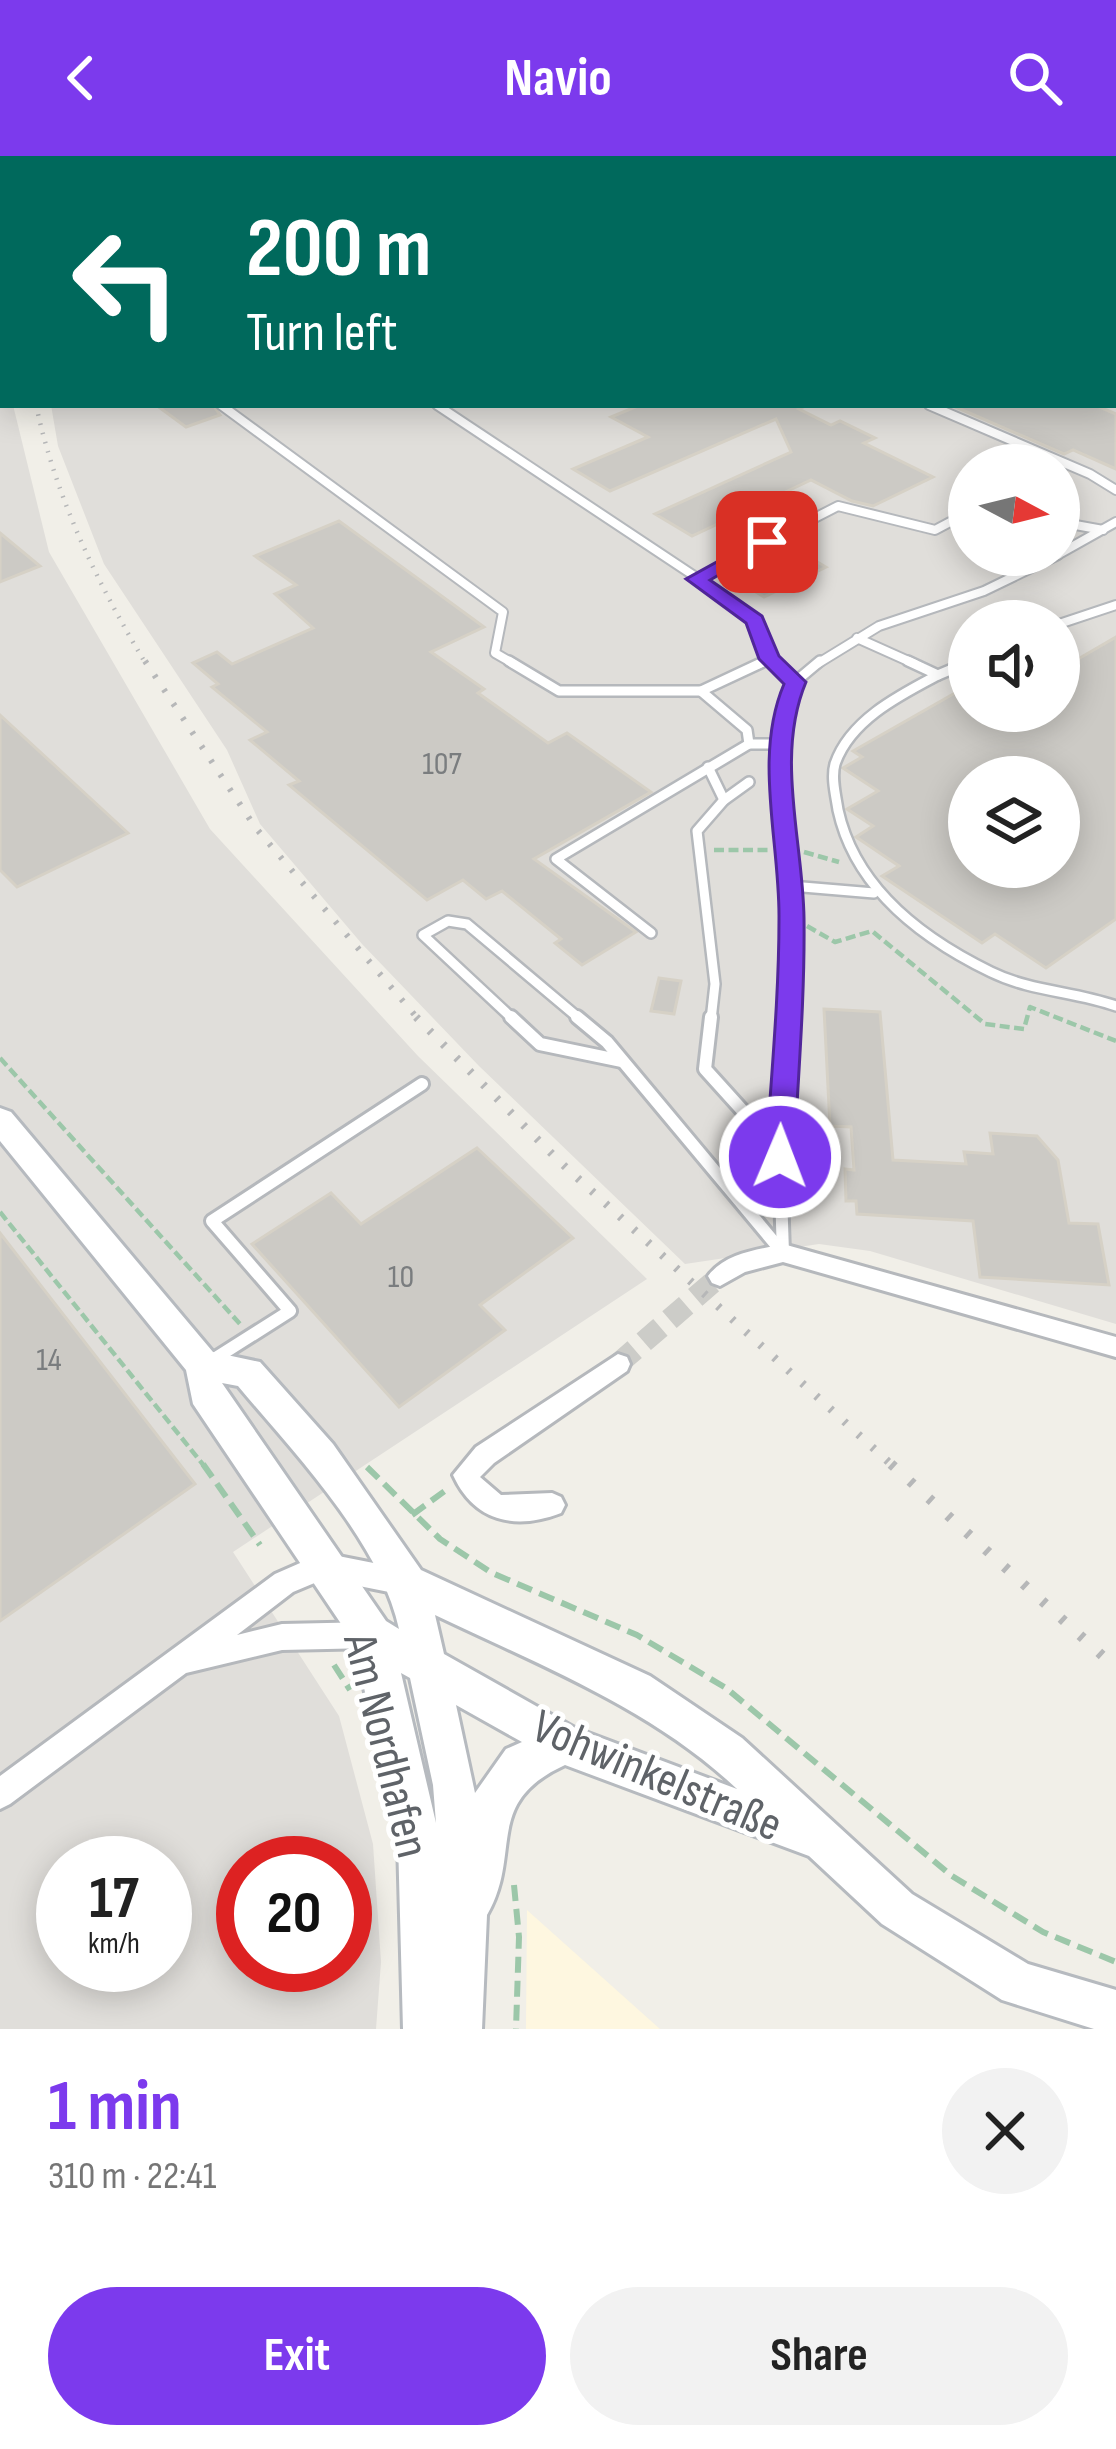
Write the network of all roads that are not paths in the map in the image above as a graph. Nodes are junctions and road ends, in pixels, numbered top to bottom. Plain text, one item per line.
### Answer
1 (224, 408) edge
2 (441, 408) edge
3 (936, 408) edge
4 (1114, 486) edge
5 (1116, 522) edge
6 (948, 523) edge
7 (1080, 526) edge
8 (1102, 530) junction
9 (1080, 542) edge
10 (1015, 576) edge
11 (696, 579) junction
12 (1116, 604) edge
13 (1080, 617) edge
14 (857, 638) junction
15 (770, 659) junction
16 (948, 671) edge
17 (938, 675) junction
18 (795, 682) junction
19 (701, 691) junction
20 (749, 744) junction
21 (780, 744) junction
22 (708, 767) junction
23 (749, 782) dead end
24 (724, 800) junction
25 (791, 886) junction
26 (877, 894) junction
27 (651, 932) dead end
28 (1116, 1006) edge
29 (622, 1061) junction
30 (422, 1084) dead end
31 (0, 1120) edge
32 (779, 1134) junction
33 (783, 1253) junction
34 (720, 1276) tunnel mouth
35 (1116, 1347) edge
36 (618, 1364) tunnel mouth
37 (203, 1365) junction
38 (551, 1505) dead end
39 (323, 1566) junction
40 (408, 1583) junction
41 (372, 1635) junction
42 (424, 1660) junction
43 (177, 1663) junction
44 (565, 1744) junction
45 (0, 1794) edge
46 (819, 1840) junction
47 (466, 1928) junction
48 (1116, 2013) edge
49 (426, 2029) edge
50 (460, 2029) edge

1 - 19 lane
2 - 11 lane
3 - 4 lane
5 - 8 lane
6 - 11 lane
7 - 8 lane
8 - 9 lane
10 - 14 lane
11 - 15 lane
12 - 13 lane
14 - 17 lane
14 - 18 lane
15 - 18 lane
15 - 19 lane
16 - 17 lane
17 - 26 lane
18 - 21 lane
19 - 20 lane
20 - 21 lane
20 - 22 lane
21 - 25 lane
22 - 24 lane
22 - 27 lane
23 - 24 lane
24 - 32 lane
25 - 26 lane
25 - 32 lane
26 - 28 lane
29 - 29 lane
29 - 33 lane
30 - 37 lane
31 - 37 main road, Am Nordhafen
32 - 33 lane
33 - 34 street
33 - 35 street
36 - 38 street
37 - 39 main road, Am Nordhafen
37 - 40 main road, Am Nordhafen
39 - 40 street
39 - 41 main road, Am Nordhafen
39 - 43 street
40 - 42 main road, Am Nordhafen
40 - 46 main road, Vohwinkelstraße
41 - 42 main road, Vohwinkelstraße
41 - 43 street
41 - 49 main road, Am Nordhafen
42 - 44 main road, Vohwinkelstraße
42 - 47 main road, Am Nordhafen
43 - 45 street
44 - 46 main road, Vohwinkelstraße
44 - 47 main road, Am Nordhafen
46 - 48 main road, Vohwinkelstraße
47 - 50 main road, Am Nordhafen

